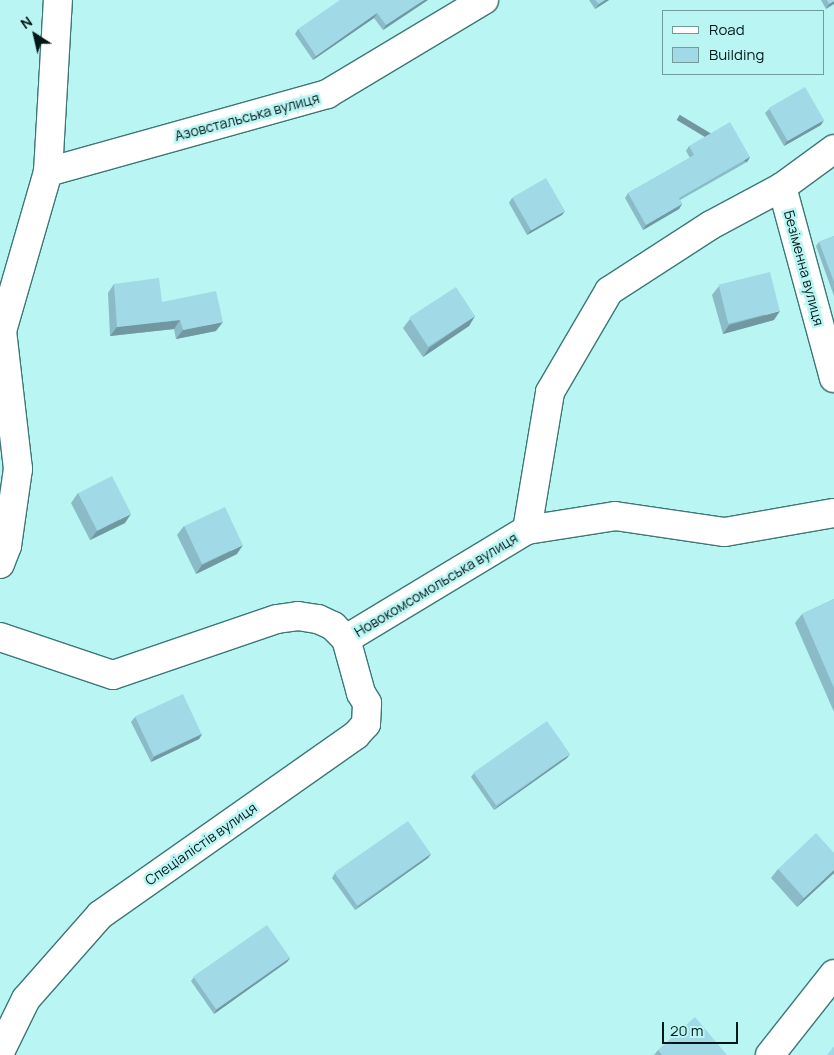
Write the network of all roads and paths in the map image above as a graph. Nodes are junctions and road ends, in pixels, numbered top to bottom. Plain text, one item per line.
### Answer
1 (58, 0) edge
2 (484, 0) edge
3 (834, 149) edge
4 (48, 172) junction
5 (782, 187) junction
6 (834, 378) edge
7 (834, 513) edge
8 (527, 530) junction
9 (0, 564) edge
10 (0, 637) edge
11 (346, 640) junction
12 (834, 974) edge
13 (0, 1052) edge
14 (770, 1055) edge

1 - 4 street
2 - 4 street, Азовстальська вулиця
3 - 5 street, Новокомсомольська вулиця
4 - 9 street
5 - 6 street, Безіменна вулиця
5 - 8 street, Новокомсомольська вулиця
7 - 8 street
8 - 11 street, Новокомсомольська вулиця
10 - 11 street, Новокомсомольська вулиця
11 - 13 street, Спеціалістів вулиця
12 - 14 street

